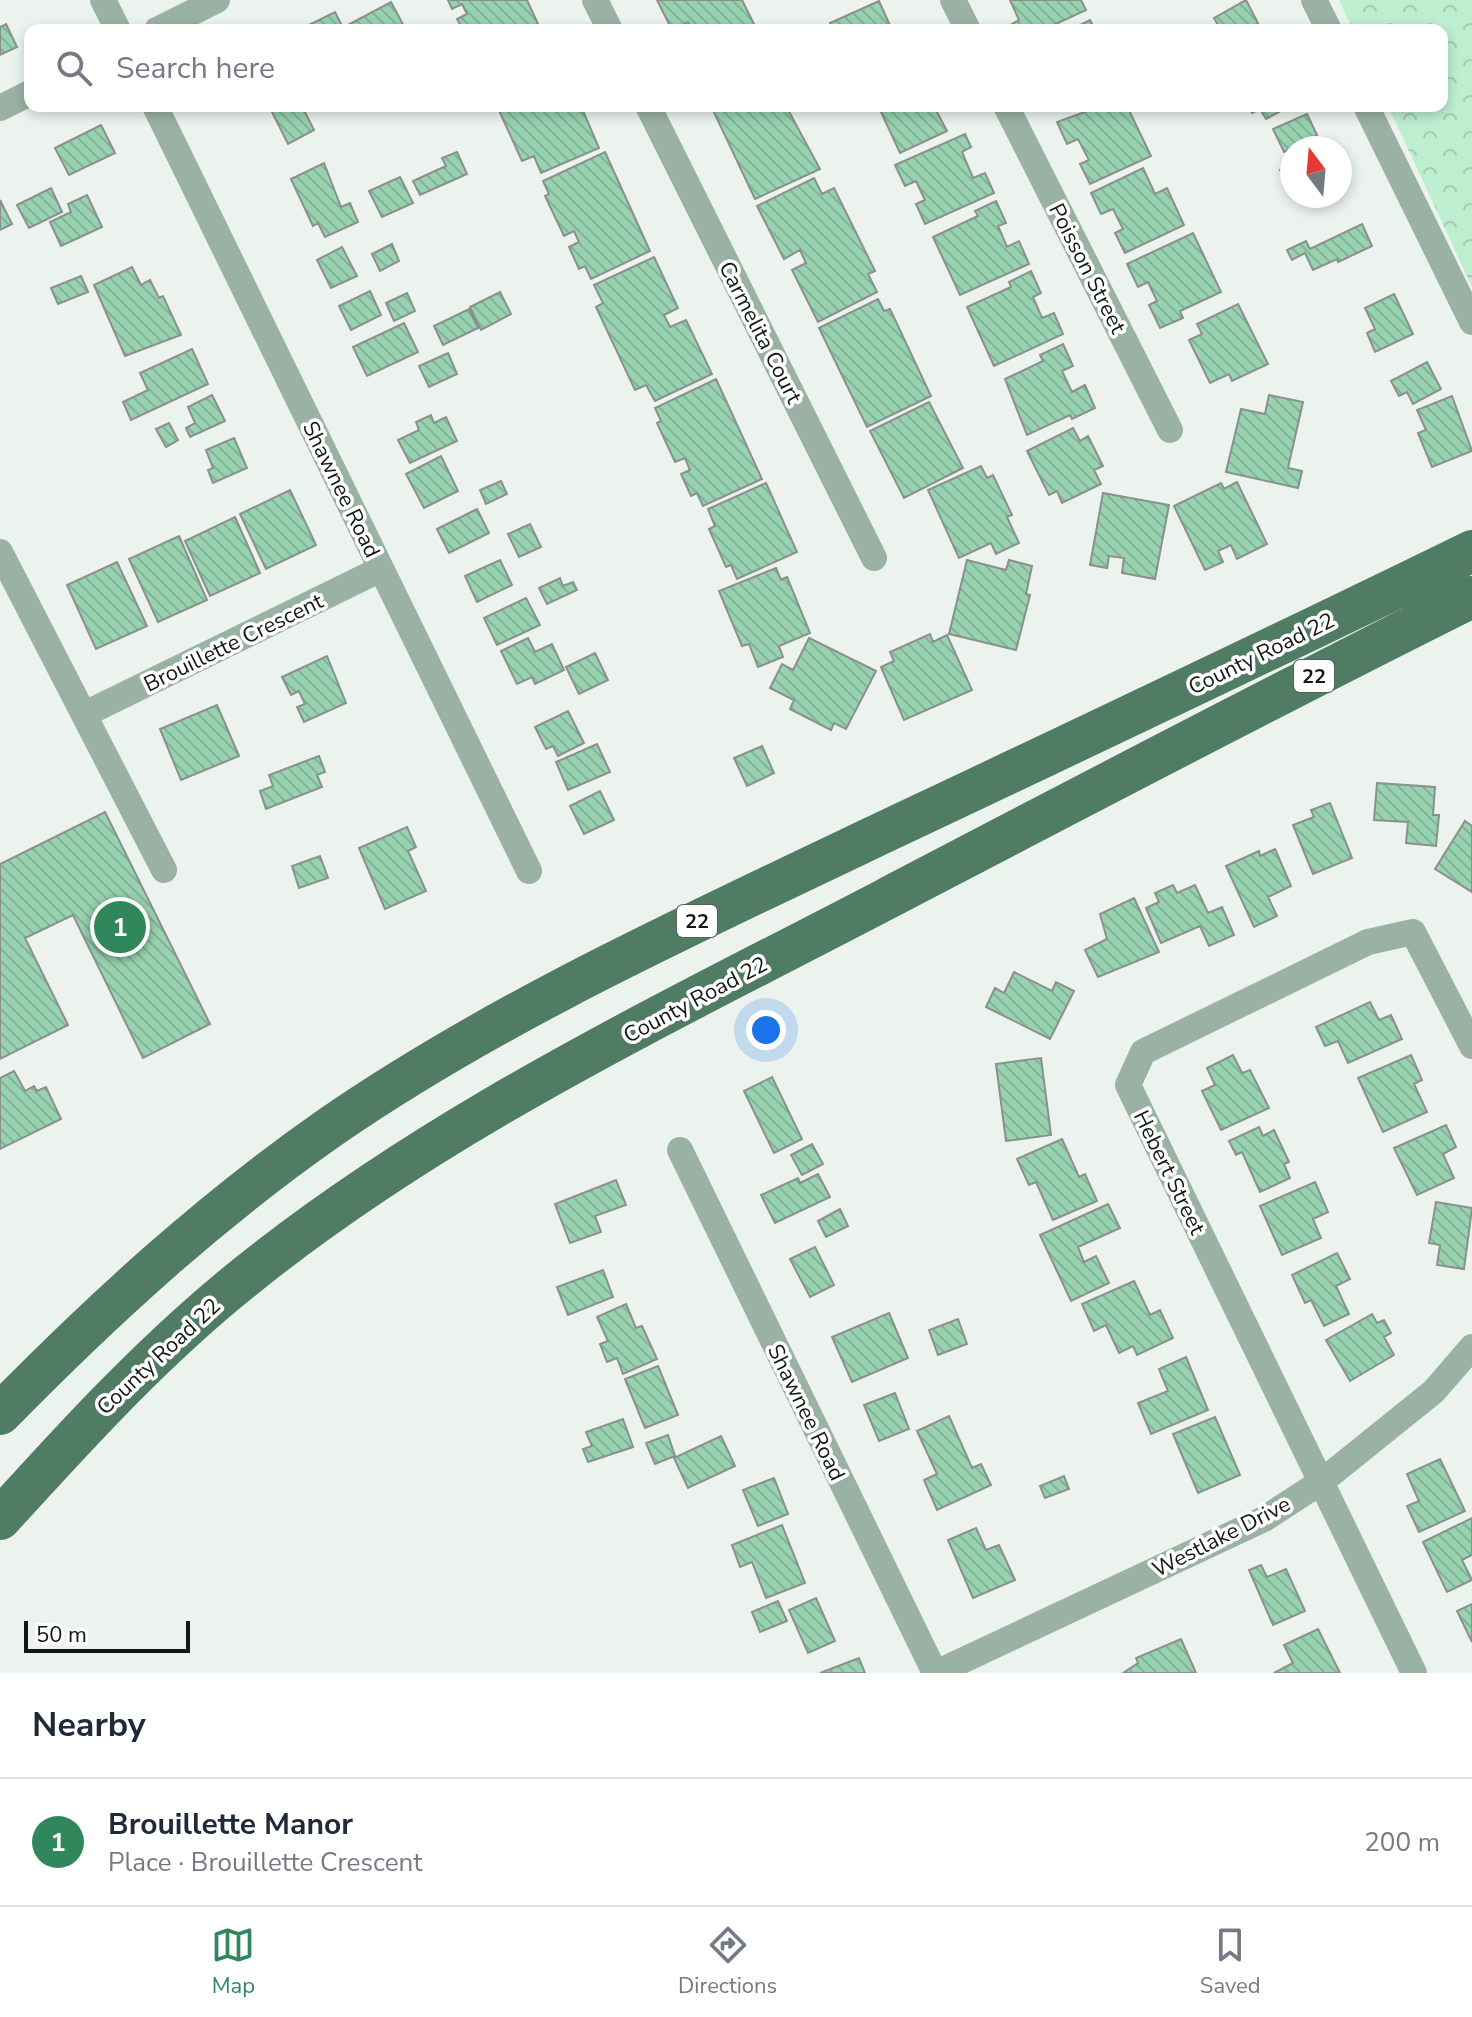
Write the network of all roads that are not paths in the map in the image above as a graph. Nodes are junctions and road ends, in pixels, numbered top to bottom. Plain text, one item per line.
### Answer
1 (103, 0) edge
2 (217, 0) edge
3 (595, 0) edge
4 (953, 0) edge
5 (1314, 0) edge
6 (115, 24) edge
7 (169, 24) edge
8 (607, 24) edge
9 (965, 24) edge
10 (1326, 24) edge
11 (24, 96) edge
12 (0, 108) edge
13 (158, 112) edge
14 (651, 112) edge
15 (1009, 112) edge
16 (1369, 112) edge
17 (1472, 322) edge
18 (1170, 430) dead end
19 (1472, 551) edge
20 (0, 552) edge
21 (874, 558) dead end
22 (381, 569) junction
23 (1472, 597) edge
24 (85, 714) junction
25 (164, 870) dead end
26 (529, 871) dead end
27 (1472, 1046) edge
28 (680, 1150) dead end
29 (1472, 1347) edge
30 (0, 1414) edge
31 (1321, 1482) junction
32 (0, 1519) edge
33 (936, 1673) edge
34 (1414, 1673) edge

1 - 6 street
2 - 7 street
3 - 8 street
4 - 9 street
5 - 10 street
11 - 12 street
13 - 22 street, Shawnee Road
14 - 21 street, Carmelita Court
15 - 18 street, Poisson Street
16 - 17 street
19 - 30 main road, County Road 22 / 22
20 - 24 street
22 - 24 street, Brouillette Crescent
22 - 26 street, Shawnee Road
23 - 32 main road, County Road 22 / 22
24 - 25 street
27 - 31 street, Hebert Street
28 - 33 street, Shawnee Road
29 - 31 street, Westlake Drive
31 - 33 street, Westlake Drive
31 - 34 street, Hebert Street

